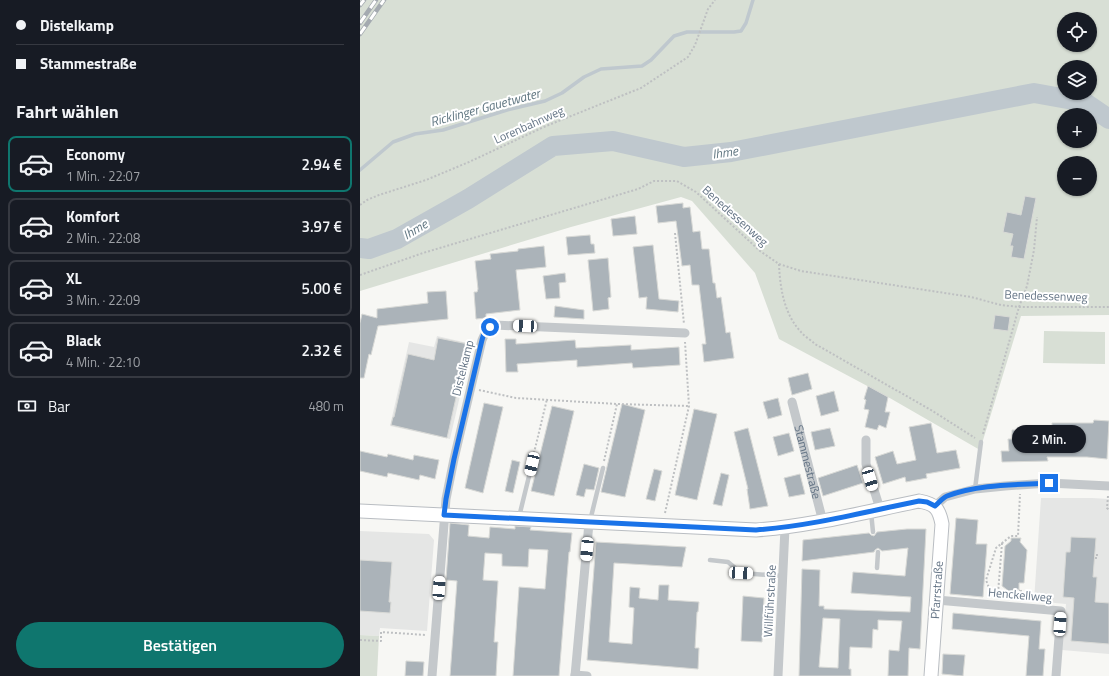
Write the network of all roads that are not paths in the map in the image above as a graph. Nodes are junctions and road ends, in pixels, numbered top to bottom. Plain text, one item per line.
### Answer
1 (685, 333) road end
2 (792, 402) dead end
3 (866, 440) dead end
4 (981, 442) road end
5 (532, 464) road end
6 (603, 468) road end
7 (975, 489) junction
8 (1108, 489) edge
9 (935, 506) junction
10 (875, 510) junction
11 (360, 511) edge
12 (444, 515) junction
13 (519, 518) junction
14 (823, 522) junction
15 (589, 523) junction
16 (785, 528) junction
17 (873, 532) dead end
18 (878, 552) dead end
19 (710, 560) dead end
20 (877, 568) dead end
21 (783, 576) junction
22 (937, 600) junction
23 (432, 676) edge
24 (575, 676) edge
25 (587, 676) edge
26 (778, 676) edge
27 (930, 676) edge
28 (1056, 676) edge

1 - 12 street, Distelkamp
2 - 14 street, Stammestraße
3 - 10 street
4 - 7 lane
5 - 13 lane
6 - 15 lane
7 - 8 street
7 - 9 street
9 - 10 street
9 - 22 street, Pfarrstraße
10 - 14 street
10 - 17 lane
11 - 12 street
12 - 13 street
12 - 23 street, Distelkamp
13 - 15 street
14 - 16 street
15 - 16 street
15 - 24 street
16 - 21 street, Willführstraße
18 - 20 lane
19 - 21 lane
21 - 26 street, Willführstraße
22 - 27 street, Pfarrstraße
22 - 28 street, Henckellweg
24 - 25 street

